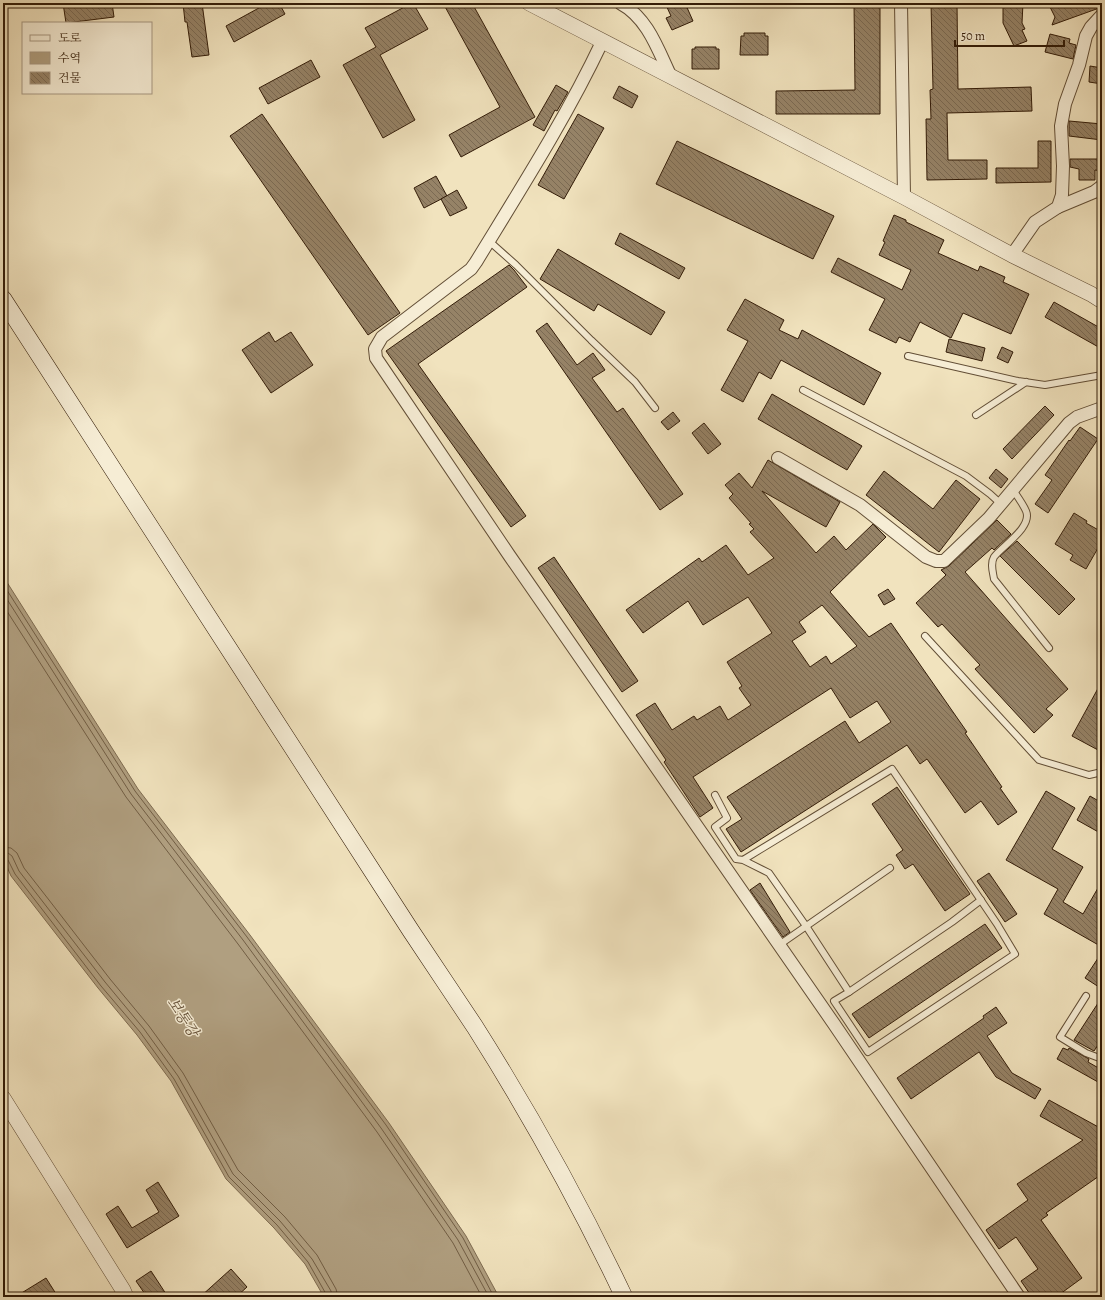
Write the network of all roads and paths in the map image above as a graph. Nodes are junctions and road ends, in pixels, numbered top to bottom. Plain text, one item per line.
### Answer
1 (529, 3) edge
2 (620, 3) edge
3 (902, 3) edge
4 (1102, 15) edge
5 (602, 42) junction
6 (671, 77) junction
7 (1102, 186) edge
8 (904, 197) junction
9 (1058, 206) junction
10 (489, 241) junction
11 (1012, 255) junction
12 (3, 299) edge
13 (1102, 301) edge
14 (908, 356) dead end
15 (1102, 375) edge
16 (1026, 382) junction
17 (803, 390) dead end
18 (655, 408) dead end
19 (1102, 408) edge
20 (976, 415) dead end
21 (778, 458) dead end
22 (1013, 490) junction
23 (1001, 504) junction
24 (925, 636) dead end
25 (1049, 648) dead end
26 (1102, 772) edge
27 (714, 795) dead end
28 (744, 860) junction
29 (890, 868) dead end
30 (981, 900) junction
31 (806, 926) junction
32 (779, 945) junction
33 (849, 992) junction
34 (1086, 996) dead end
35 (1102, 1059) edge
36 (3, 1098) edge
37 (126, 1297) edge
38 (624, 1297) edge
39 (1019, 1297) edge

1 - 5 street
2 - 6 street
3 - 8 street
4 - 9 street
5 - 6 street
5 - 10 street
6 - 8 street
7 - 9 street
8 - 11 street
9 - 11 street
10 - 18 lane
10 - 32 street
11 - 13 street
12 - 38 main road
14 - 16 lane
15 - 16 lane
16 - 20 lane
17 - 23 lane
19 - 22 street
21 - 23 street
22 - 23 street
22 - 25 lane
24 - 26 lane
27 - 28 lane
28 - 30 lane
28 - 31 lane
29 - 31 lane
30 - 33 lane
30 - 33 lane
31 - 32 lane
31 - 33 lane
32 - 39 street
34 - 35 lane
36 - 37 street

